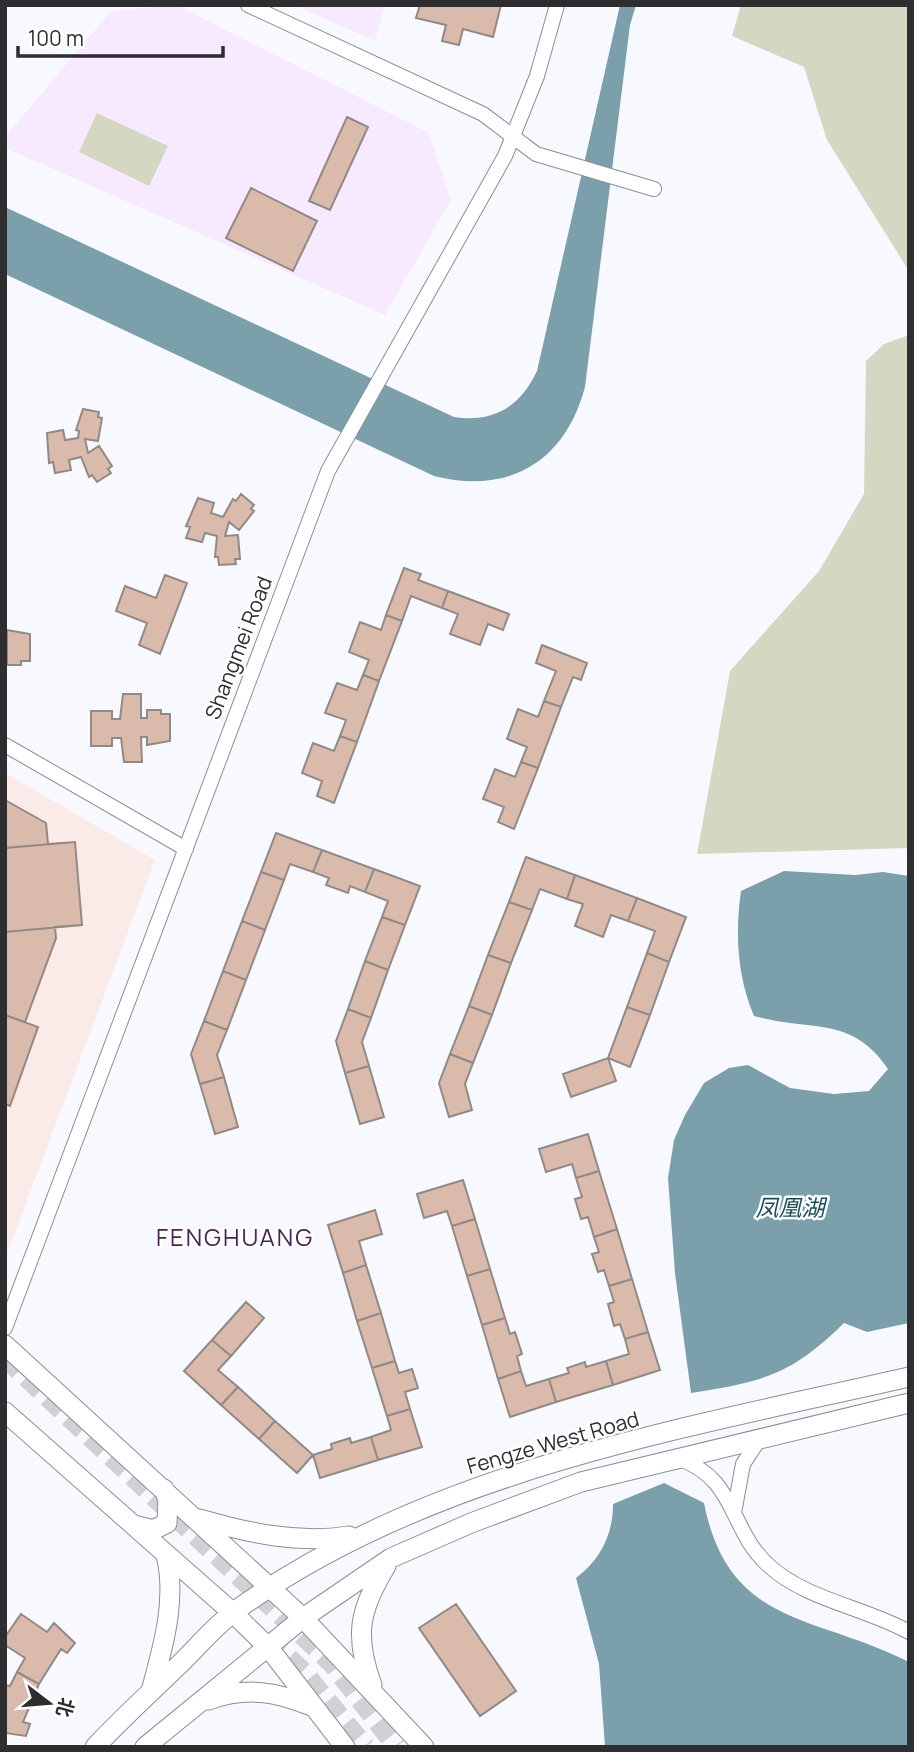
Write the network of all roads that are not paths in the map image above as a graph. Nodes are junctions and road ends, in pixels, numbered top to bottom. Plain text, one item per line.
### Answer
1 (248, 5) edge
2 (557, 5) edge
3 (513, 137) junction
4 (654, 189) dead end
5 (5, 745) edge
6 (186, 849) junction
7 (5, 1328) edge
8 (5, 1345) edge
9 (909, 1377) edge
10 (909, 1403) edge
11 (5, 1412) edge
12 (760, 1438) junction
13 (677, 1458) junction
14 (164, 1488) junction
15 (734, 1515) junction
16 (195, 1518) junction
17 (130, 1524) junction
18 (364, 1533) junction
19 (166, 1555) junction
20 (391, 1558) junction
21 (270, 1588) junction
22 (233, 1613) junction
23 (303, 1618) junction
24 (909, 1632) edge
25 (268, 1647) junction
26 (152, 1691) junction
27 (375, 1693) junction
28 (198, 1704) junction
29 (317, 1709) junction
30 (95, 1747) edge
31 (145, 1747) edge
32 (345, 1747) edge
33 (424, 1747) edge

1 - 3 street
2 - 3 street, Shangmei Road
3 - 4 street
3 - 6 street, Shangmei Road
5 - 6 street
6 - 7 street, Shangmei Road
8 - 14 main road
9 - 18 main road, Fengze West Road
10 - 12 main road
11 - 17 main road
12 - 13 main road
12 - 15 street
13 - 15 street
13 - 20 main road
14 - 16 main road
14 - 17 main road
15 - 24 street
16 - 18 main road
16 - 21 main road
17 - 19 main road
18 - 21 main road, Fengze West Road
19 - 22 main road
19 - 26 main road
20 - 23 main road
20 - 27 main road
21 - 22 main road, Fengze West Road
21 - 23 main road
22 - 25 main road
22 - 26 main road, Fengze West Road
23 - 25 main road
23 - 27 main road
25 - 28 main road
25 - 29 main road
26 - 30 main road, Fengze West Road
27 - 33 main road
28 - 29 main road
28 - 31 main road
29 - 32 main road

